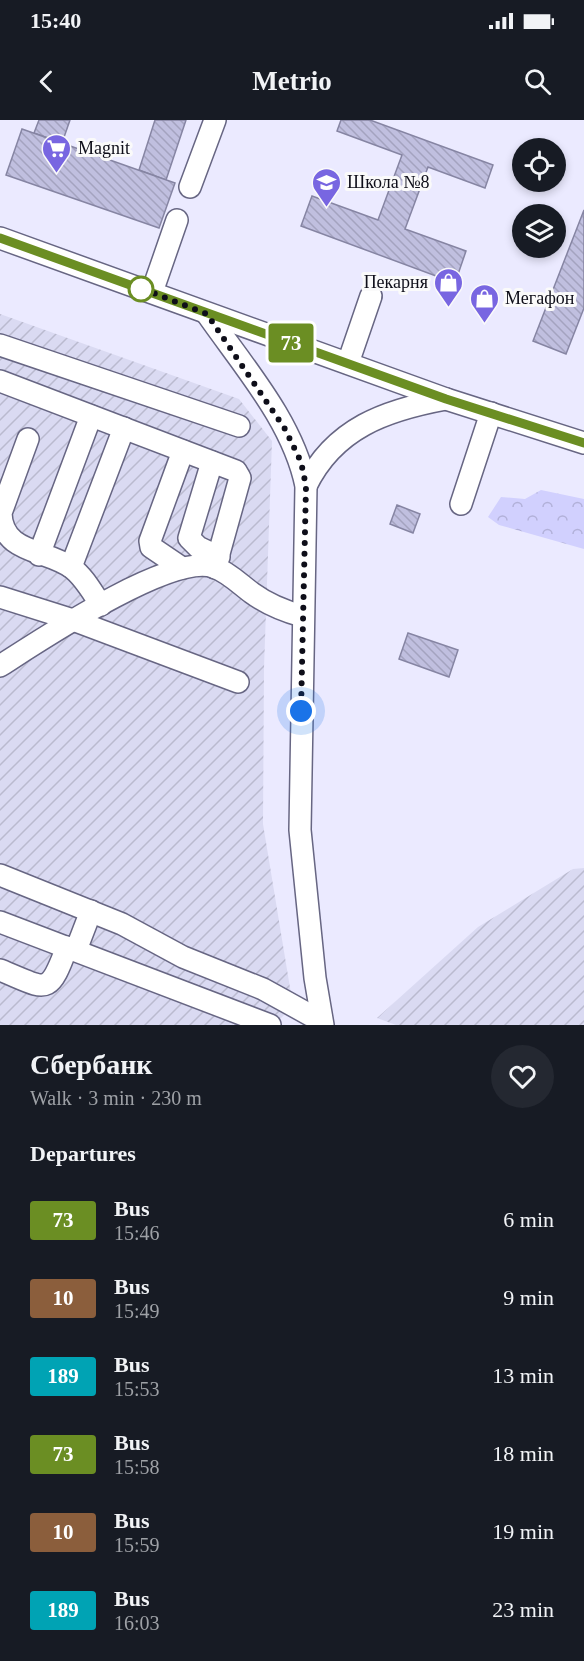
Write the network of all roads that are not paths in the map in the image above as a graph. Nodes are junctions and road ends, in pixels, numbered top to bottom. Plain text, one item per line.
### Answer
1 (215, 120) edge
2 (190, 187) dead end
3 (177, 220) dead end
4 (0, 238) edge
5 (152, 292) junction
6 (371, 296) dead end
7 (207, 314) junction
8 (0, 345) edge
9 (348, 363) junction
10 (0, 381) edge
11 (446, 399) junction
12 (491, 413) junction
13 (91, 416) junction
14 (238, 426) dead end
15 (123, 428) junction
16 (28, 439) dead end
17 (584, 443) edge
18 (183, 451) junction
19 (212, 462) junction
20 (306, 486) junction
21 (461, 504) dead end
22 (39, 555) junction
23 (217, 562) junction
24 (71, 567) junction
25 (182, 568) junction
26 (0, 597) edge
27 (101, 605) junction
28 (302, 616) junction
29 (73, 620) junction
30 (0, 666) edge
31 (238, 682) dead end
32 (0, 875) edge
33 (90, 911) junction
34 (0, 922) edge
35 (72, 949) junction
36 (0, 970) edge
37 (322, 1021) edge
38 (270, 1025) edge

1 - 2 street
3 - 5 street
4 - 5 street
5 - 7 street
6 - 9 street
7 - 9 street
7 - 20 street
8 - 14 street
9 - 11 street
10 - 13 street
11 - 12 street
11 - 20 street
12 - 17 street
12 - 21 street
13 - 15 street
13 - 22 street
15 - 18 street
15 - 24 street
16 - 22 street
18 - 19 street
18 - 25 street
19 - 23 street
19 - 23 street
20 - 28 street
22 - 24 street
23 - 25 street
23 - 28 street
24 - 27 street
25 - 27 street
26 - 29 street
27 - 29 street
28 - 37 street
29 - 30 street
29 - 31 street
32 - 33 street
33 - 35 street
33 - 37 street
34 - 35 street
35 - 36 street
35 - 38 street

